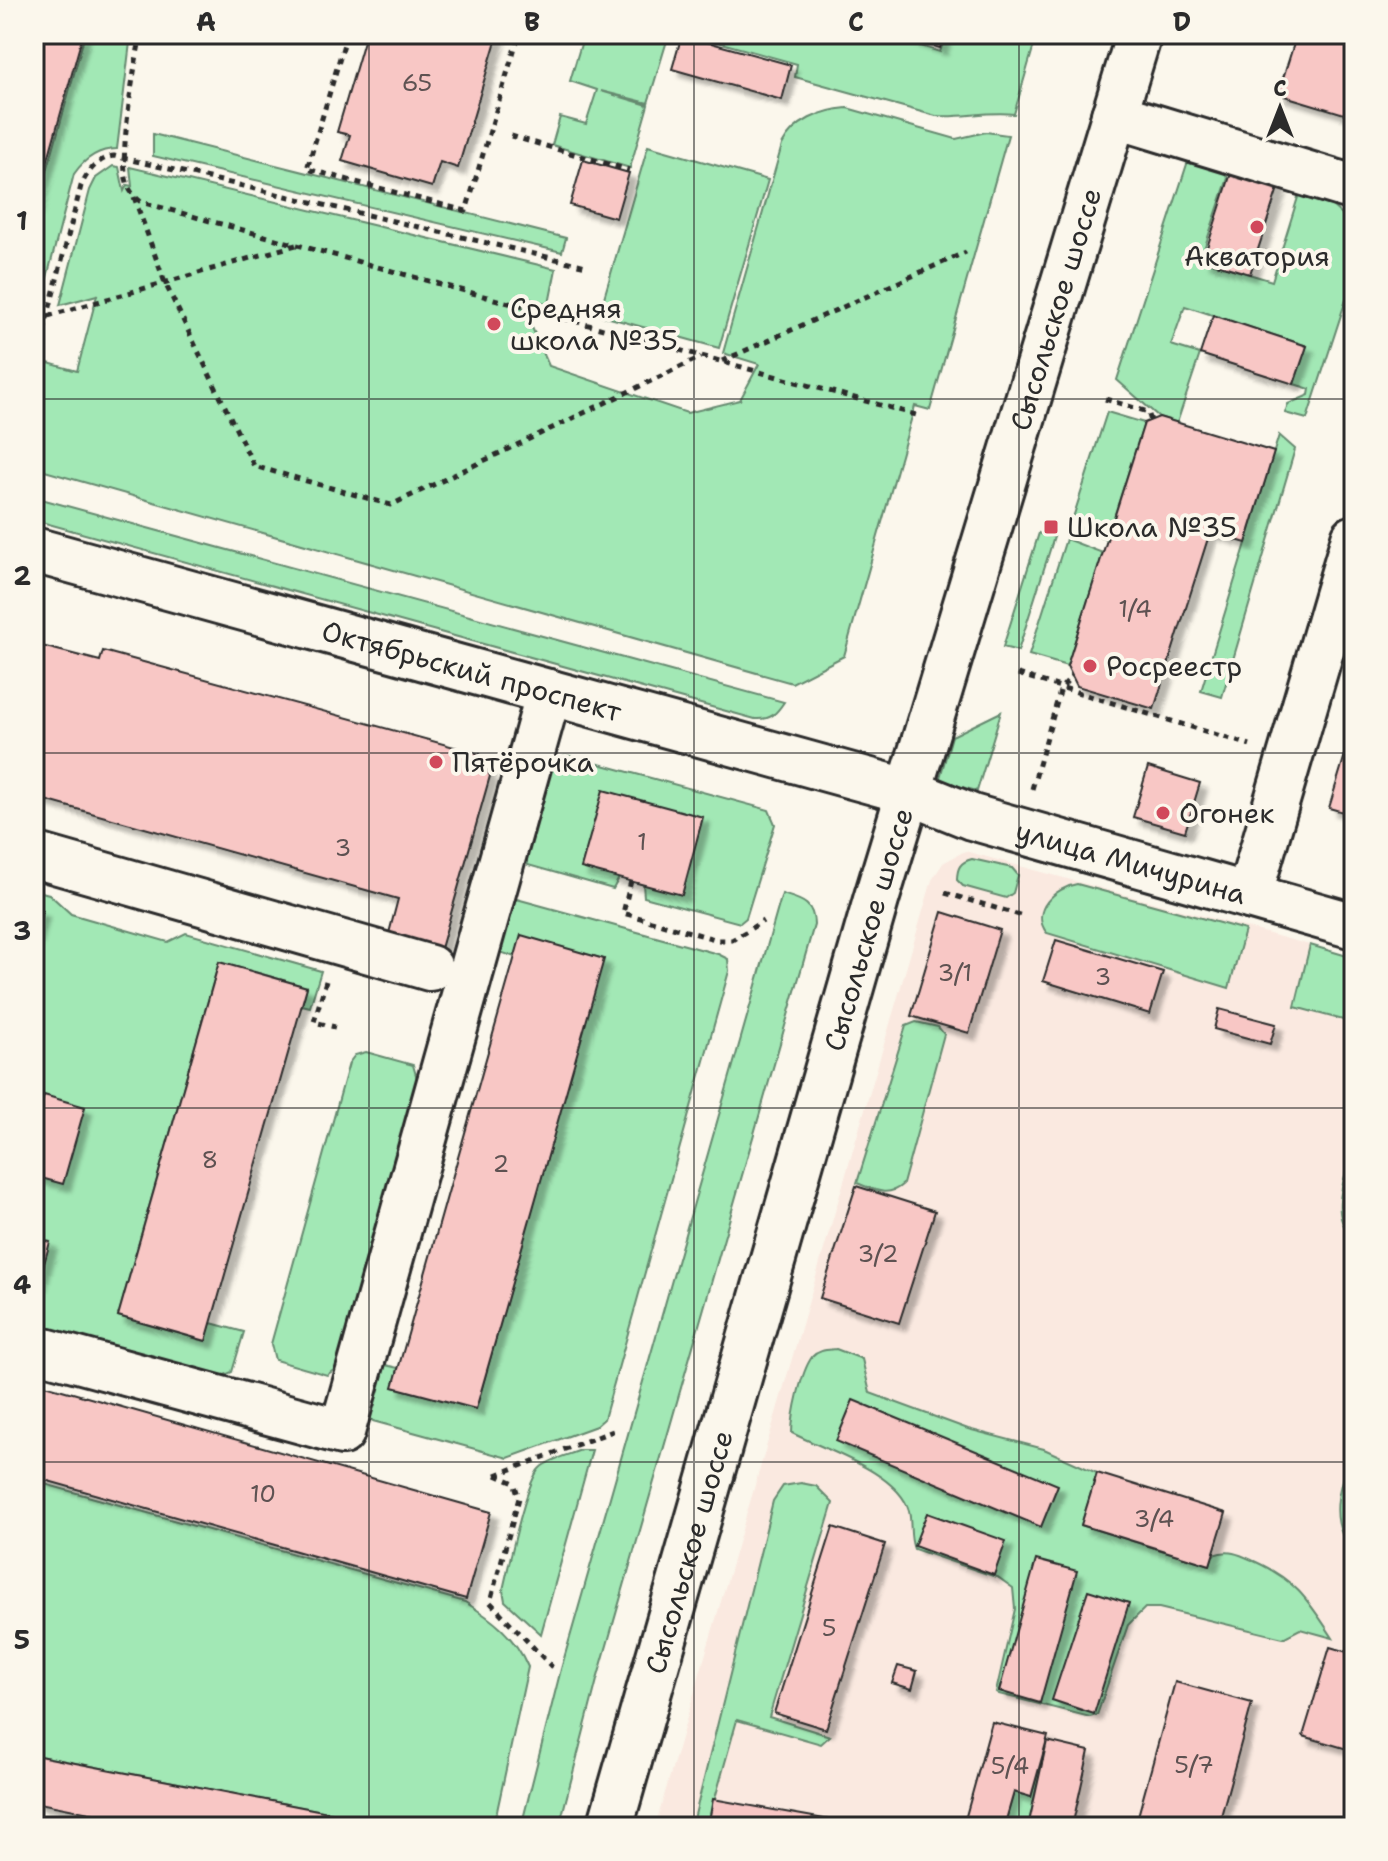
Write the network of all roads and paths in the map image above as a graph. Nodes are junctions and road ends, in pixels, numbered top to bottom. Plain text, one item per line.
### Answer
1 (141, 34) edge
2 (347, 34) edge
3 (519, 34) edge
4 (1139, 34) edge
5 (1114, 115) junction
6 (511, 136) dead end
7 (125, 158) junction
8 (629, 170) dead end
9 (1354, 188) edge
10 (133, 195) junction
11 (297, 245) junction
12 (966, 252) dead end
13 (586, 266) dead end
14 (165, 283) junction
15 (47, 316) junction
16 (34, 338) edge
17 (702, 356) junction
18 (721, 362) junction
19 (1105, 399) dead end
20 (920, 416) dead end
21 (1151, 421) dead end
22 (1354, 538) edge
23 (34, 550) edge
24 (1018, 674) dead end
25 (1072, 676) dead end
26 (1061, 688) junction
27 (549, 692) junction
28 (1289, 757) junction
29 (910, 792) junction
30 (1029, 799) dead end
31 (34, 855) edge
32 (631, 881) dead end
33 (945, 893) dead end
34 (1249, 896) junction
35 (1023, 916) dead end
36 (763, 921) dead end
37 (1354, 926) edge
38 (430, 968) dead end
39 (318, 1010) dead end
40 (335, 1027) dead end
41 (34, 1348) edge
42 (613, 1431) dead end
43 (552, 1667) dead end
44 (610, 1827) edge

1 - 7 path
2 - 3 path
4 - 5 main road, Сысольское шоссе
5 - 9 main road
5 - 29 main road, Сысольское шоссе
6 - 8 path
7 - 10 path
7 - 13 path
7 - 15 path
10 - 11 path
10 - 14 path
11 - 14 path
11 - 17 path
12 - 18 path
14 - 15 path
14 - 17 path
15 - 16 path
17 - 18 path
18 - 20 path
19 - 21 path
22 - 28 main road
23 - 27 main road, Октябрьский проспект
24 - 26 path
25 - 26 path
26 - 28 path
26 - 30 path
27 - 29 main road, Октябрьский проспект
27 - 41 main road
28 - 34 main road
29 - 34 main road, улица Мичурина
29 - 44 main road, Сысольское шоссе
31 - 38 main road
32 - 36 path
33 - 35 path
34 - 37 main road, улица Мичурина
39 - 40 path
42 - 43 path

